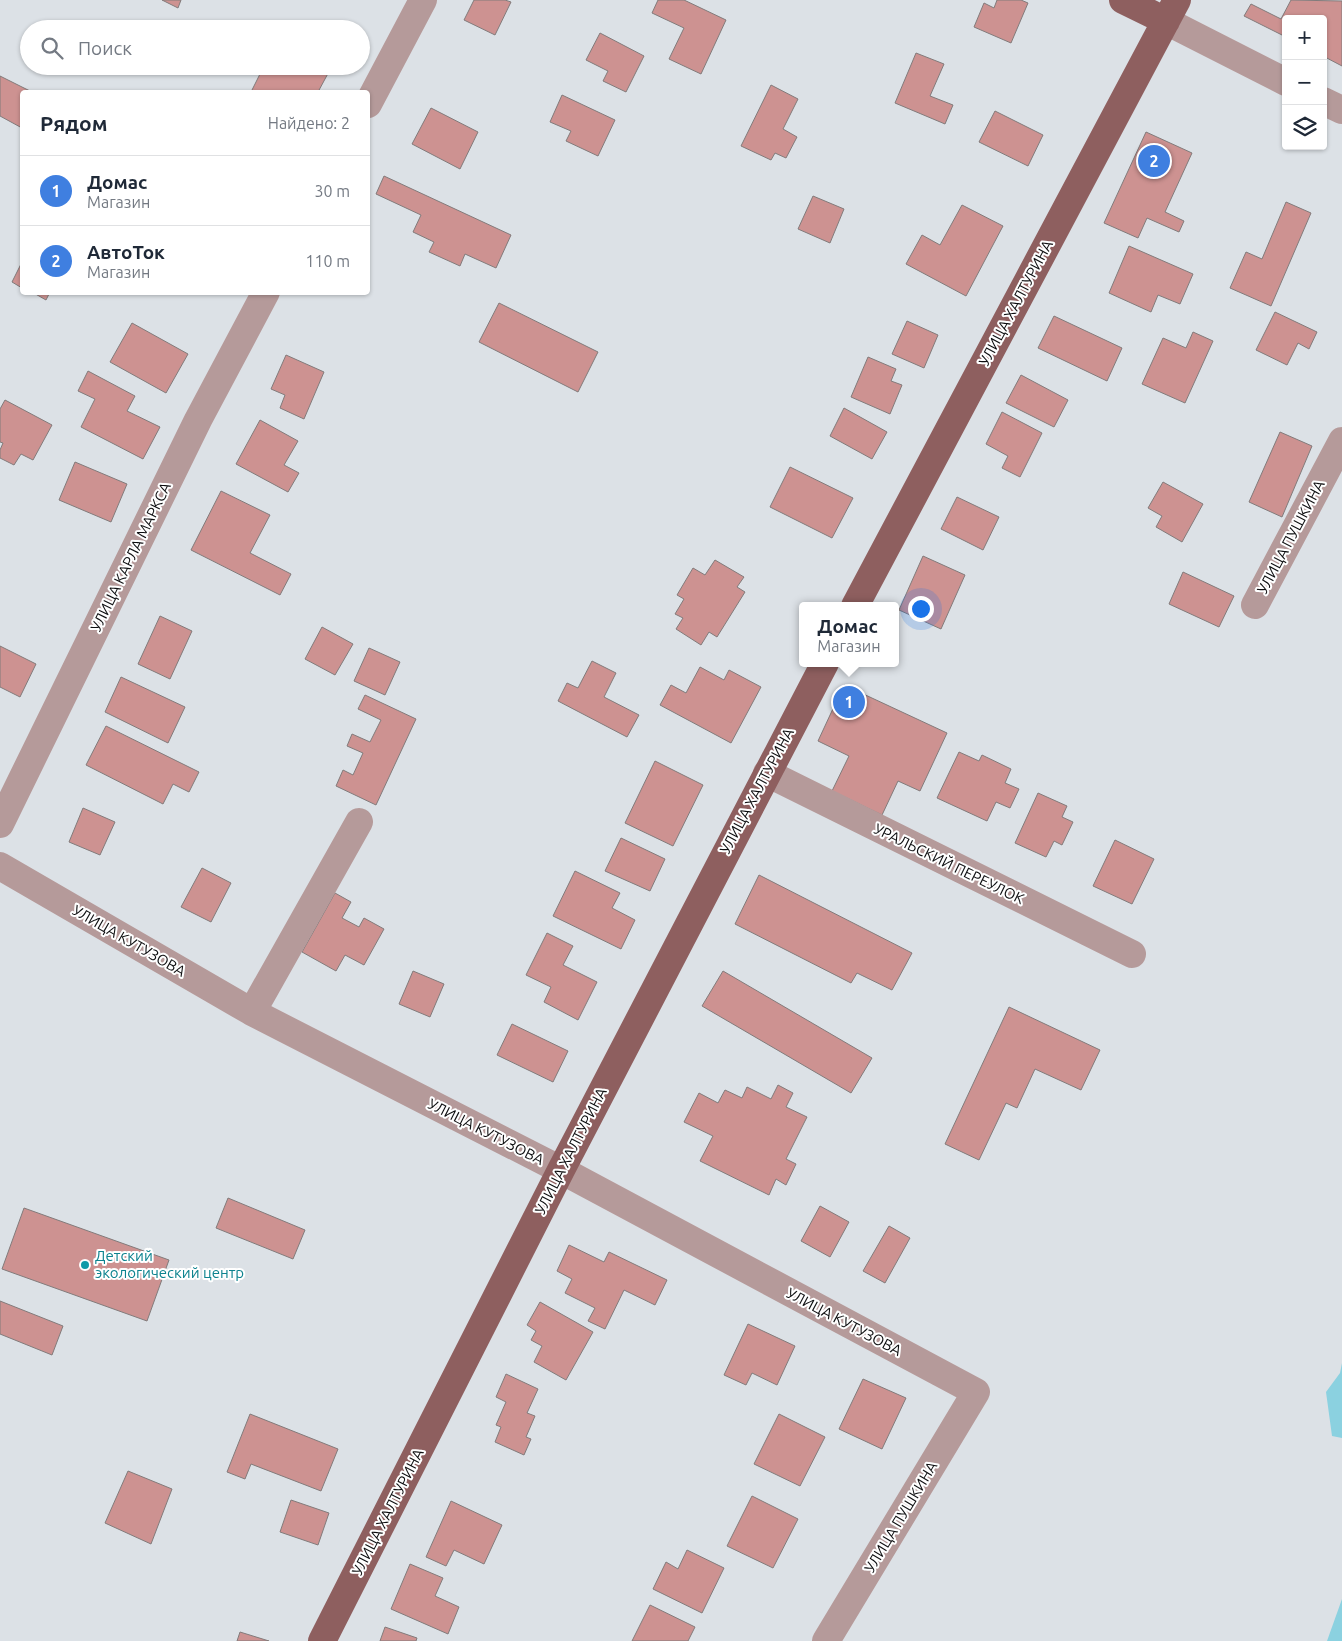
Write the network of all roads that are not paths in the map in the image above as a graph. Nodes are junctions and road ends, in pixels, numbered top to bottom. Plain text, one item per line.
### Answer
1 (423, 0) edge
2 (1123, 0) edge
3 (1171, 11) edge
4 (1282, 80) edge
5 (370, 100) edge
6 (1327, 103) edge
7 (1342, 110) edge
8 (264, 295) edge
9 (1342, 441) edge
10 (857, 602) edge
11 (1255, 606) dead end
12 (823, 667) edge
13 (766, 773) junction
14 (359, 822) dead end
15 (0, 824) edge
16 (0, 866) edge
17 (1132, 954) dead end
18 (252, 1012) junction
19 (561, 1170) junction
20 (976, 1392) joint
21 (322, 1641) edge
22 (826, 1641) edge

1 - 5 street
2 - 3 main road
3 - 4 street
3 - 10 main road, УЛИЦА ХАЛТУРИНА
6 - 7 street
8 - 15 street, УЛИЦА КАРЛА МАРКСА
9 - 11 street, УЛИЦА ПУШКИНА
12 - 13 main road, УЛИЦА ХАЛТУРИНА
13 - 17 street, УРАЛЬСКИЙ ПЕРЕУЛОК
13 - 19 main road, УЛИЦА ХАЛТУРИНА
14 - 18 street
16 - 18 street, УЛИЦА КУТУЗОВА
18 - 19 street, УЛИЦА КУТУЗОВА
19 - 20 street, УЛИЦА КУТУЗОВА
19 - 21 main road, УЛИЦА ХАЛТУРИНА
20 - 22 street, УЛИЦА ПУШКИНА

